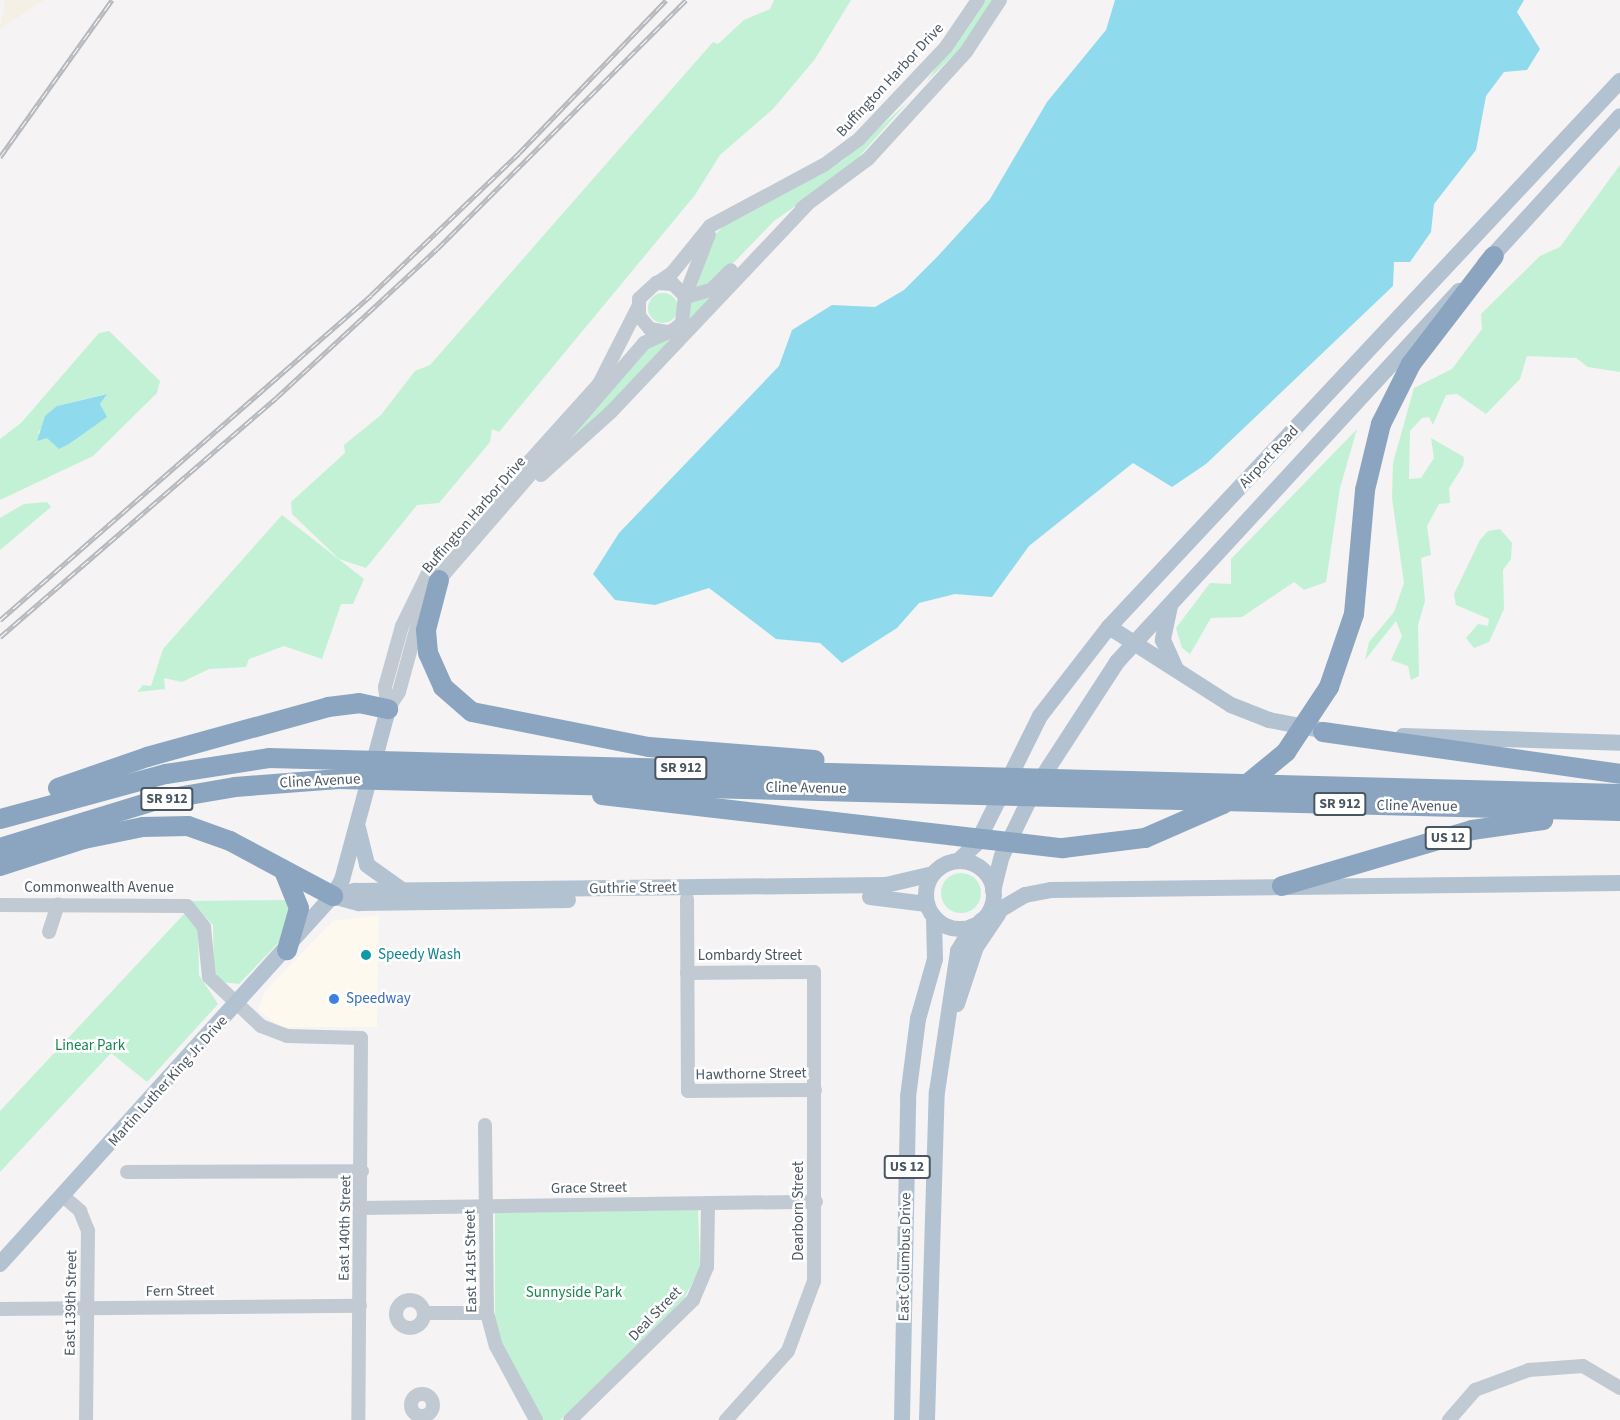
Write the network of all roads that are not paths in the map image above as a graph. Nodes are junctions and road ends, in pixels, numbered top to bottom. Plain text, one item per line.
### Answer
1 (1000, 0) edge
2 (975, 2) edge
3 (1620, 81) edge
4 (1620, 116) edge
5 (807, 205) junction
6 (723, 217) junction
7 (1494, 256) junction
8 (656, 283) junction
9 (685, 296) junction
10 (638, 308) junction
11 (667, 332) junction
12 (490, 521) junction
13 (439, 580) junction
14 (1173, 598) junction
15 (1109, 627) junction
16 (1134, 642) junction
17 (1180, 675) junction
18 (387, 710) junction
19 (1323, 732) junction
20 (1620, 742) edge
21 (948, 773) junction
22 (1620, 774) edge
23 (483, 782) junction
24 (1620, 794) edge
25 (1620, 811) edge
26 (1620, 817) edge
27 (1, 819) edge
28 (357, 821) junction
29 (0, 848) edge
30 (958, 861) junction
31 (0, 867) edge
32 (284, 871) junction
33 (933, 874) junction
34 (1620, 883) edge
35 (1282, 886) junction
36 (403, 890) junction
37 (993, 891) junction
38 (486, 895) junction
39 (333, 896) junction
40 (687, 899) junction
41 (0, 904) edge
42 (58, 904) junction
43 (1003, 907) junction
44 (931, 911) junction
45 (977, 923) junction
46 (49, 932) dead end
47 (287, 950) junction
48 (814, 972) joint
49 (687, 973) junction
50 (237, 1005) junction
51 (946, 1026) junction
52 (815, 1090) junction
53 (485, 1125) dead end
54 (362, 1171) junction
55 (127, 1172) dead end
56 (63, 1196) junction
57 (816, 1202) junction
58 (708, 1203) junction
59 (486, 1206) junction
60 (362, 1208) junction
61 (0, 1264) edge
62 (360, 1306) junction
63 (0, 1309) edge
64 (87, 1309) junction
65 (424, 1313) dead end
66 (487, 1313) junction
67 (1620, 1388) edge
68 (86, 1420) edge
69 (358, 1420) edge
70 (536, 1420) edge
71 (570, 1420) edge
72 (726, 1420) edge
73 (902, 1420) edge
74 (927, 1420) edge
75 (1449, 1420) edge

1 - 5 street
2 - 6 street, Buffington Harbor Drive
3 - 15 main road, Airport Road
4 - 7 main road, Airport Road
5 - 9 street
5 - 12 street
6 - 8 street, Buffington Harbor Drive
6 - 9 street, Buffington Harbor Drive
7 - 14 main road, Airport Road
7 - 23 highway
8 - 9 street
8 - 10 street
9 - 11 street
10 - 11 street
10 - 18 street, Buffington Harbor Drive
11 - 12 street, Buffington Harbor Drive
12 - 13 street, Buffington Harbor Drive
13 - 18 street, Buffington Harbor Drive
13 - 21 highway
14 - 16 main road, Airport Road
14 - 17 main road
15 - 16 main road
15 - 30 main road, Airport Road
16 - 17 main road
16 - 37 main road, Airport Road
17 - 19 main road
18 - 27 highway
18 - 28 main road
19 - 20 main road
19 - 22 highway
21 - 24 highway, Cline Avenue / SR 912
21 - 27 highway, Cline Avenue / SR 912
23 - 25 highway, Cline Avenue / SR 912
23 - 29 highway, Cline Avenue / SR 912
26 - 35 highway, US 12
28 - 36 main road
28 - 39 main road
30 - 33 main road
30 - 37 main road
31 - 32 highway
32 - 39 highway
32 - 47 highway
33 - 38 main road, Guthrie Street
33 - 44 main road, US 12
34 - 35 main road
35 - 43 main road, US 12
36 - 38 main road, Guthrie Street
36 - 39 main road, Guthrie Street
37 - 45 main road
38 - 39 main road, Guthrie Street
38 - 40 main road, Guthrie Street
39 - 47 main road, Martin Luther King Jr. Drive
40 - 44 main road, Guthrie Street
40 - 49 street
41 - 42 street, Commonwealth Avenue
42 - 46 street
42 - 50 street, Commonwealth Avenue
43 - 45 main road, US 12
43 - 51 main road, US 12
44 - 45 main road
44 - 73 main road, East Columbus Drive / US 12
45 - 51 main road, East Columbus Drive
47 - 50 main road, Martin Luther King Jr. Drive
48 - 49 street, Lombardy Street
48 - 52 street, Dearborn Street
49 - 52 street, Hawthorne Street
50 - 54 street, East 140th Street
50 - 56 main road, Martin Luther King Jr. Drive
51 - 74 main road, East Columbus Drive / US 12
52 - 57 street, Dearborn Street
53 - 59 street, East 141st Street
54 - 55 street
54 - 60 street, East 140th Street
56 - 61 main road, Martin Luther King Jr. Drive
56 - 64 street, East 139th Street
57 - 58 street, Grace Street
57 - 72 street, Dearborn Street
58 - 59 street, Grace Street
58 - 71 street, Deal Street
59 - 60 street, Grace Street
59 - 66 street, East 141st Street
60 - 62 street, East 140th Street
62 - 64 street, Fern Street
62 - 69 street, East 140th Street
63 - 64 street, Fern Street
64 - 68 street, East 139th Street
65 - 66 street
66 - 70 street, East 141st Street
67 - 75 street

